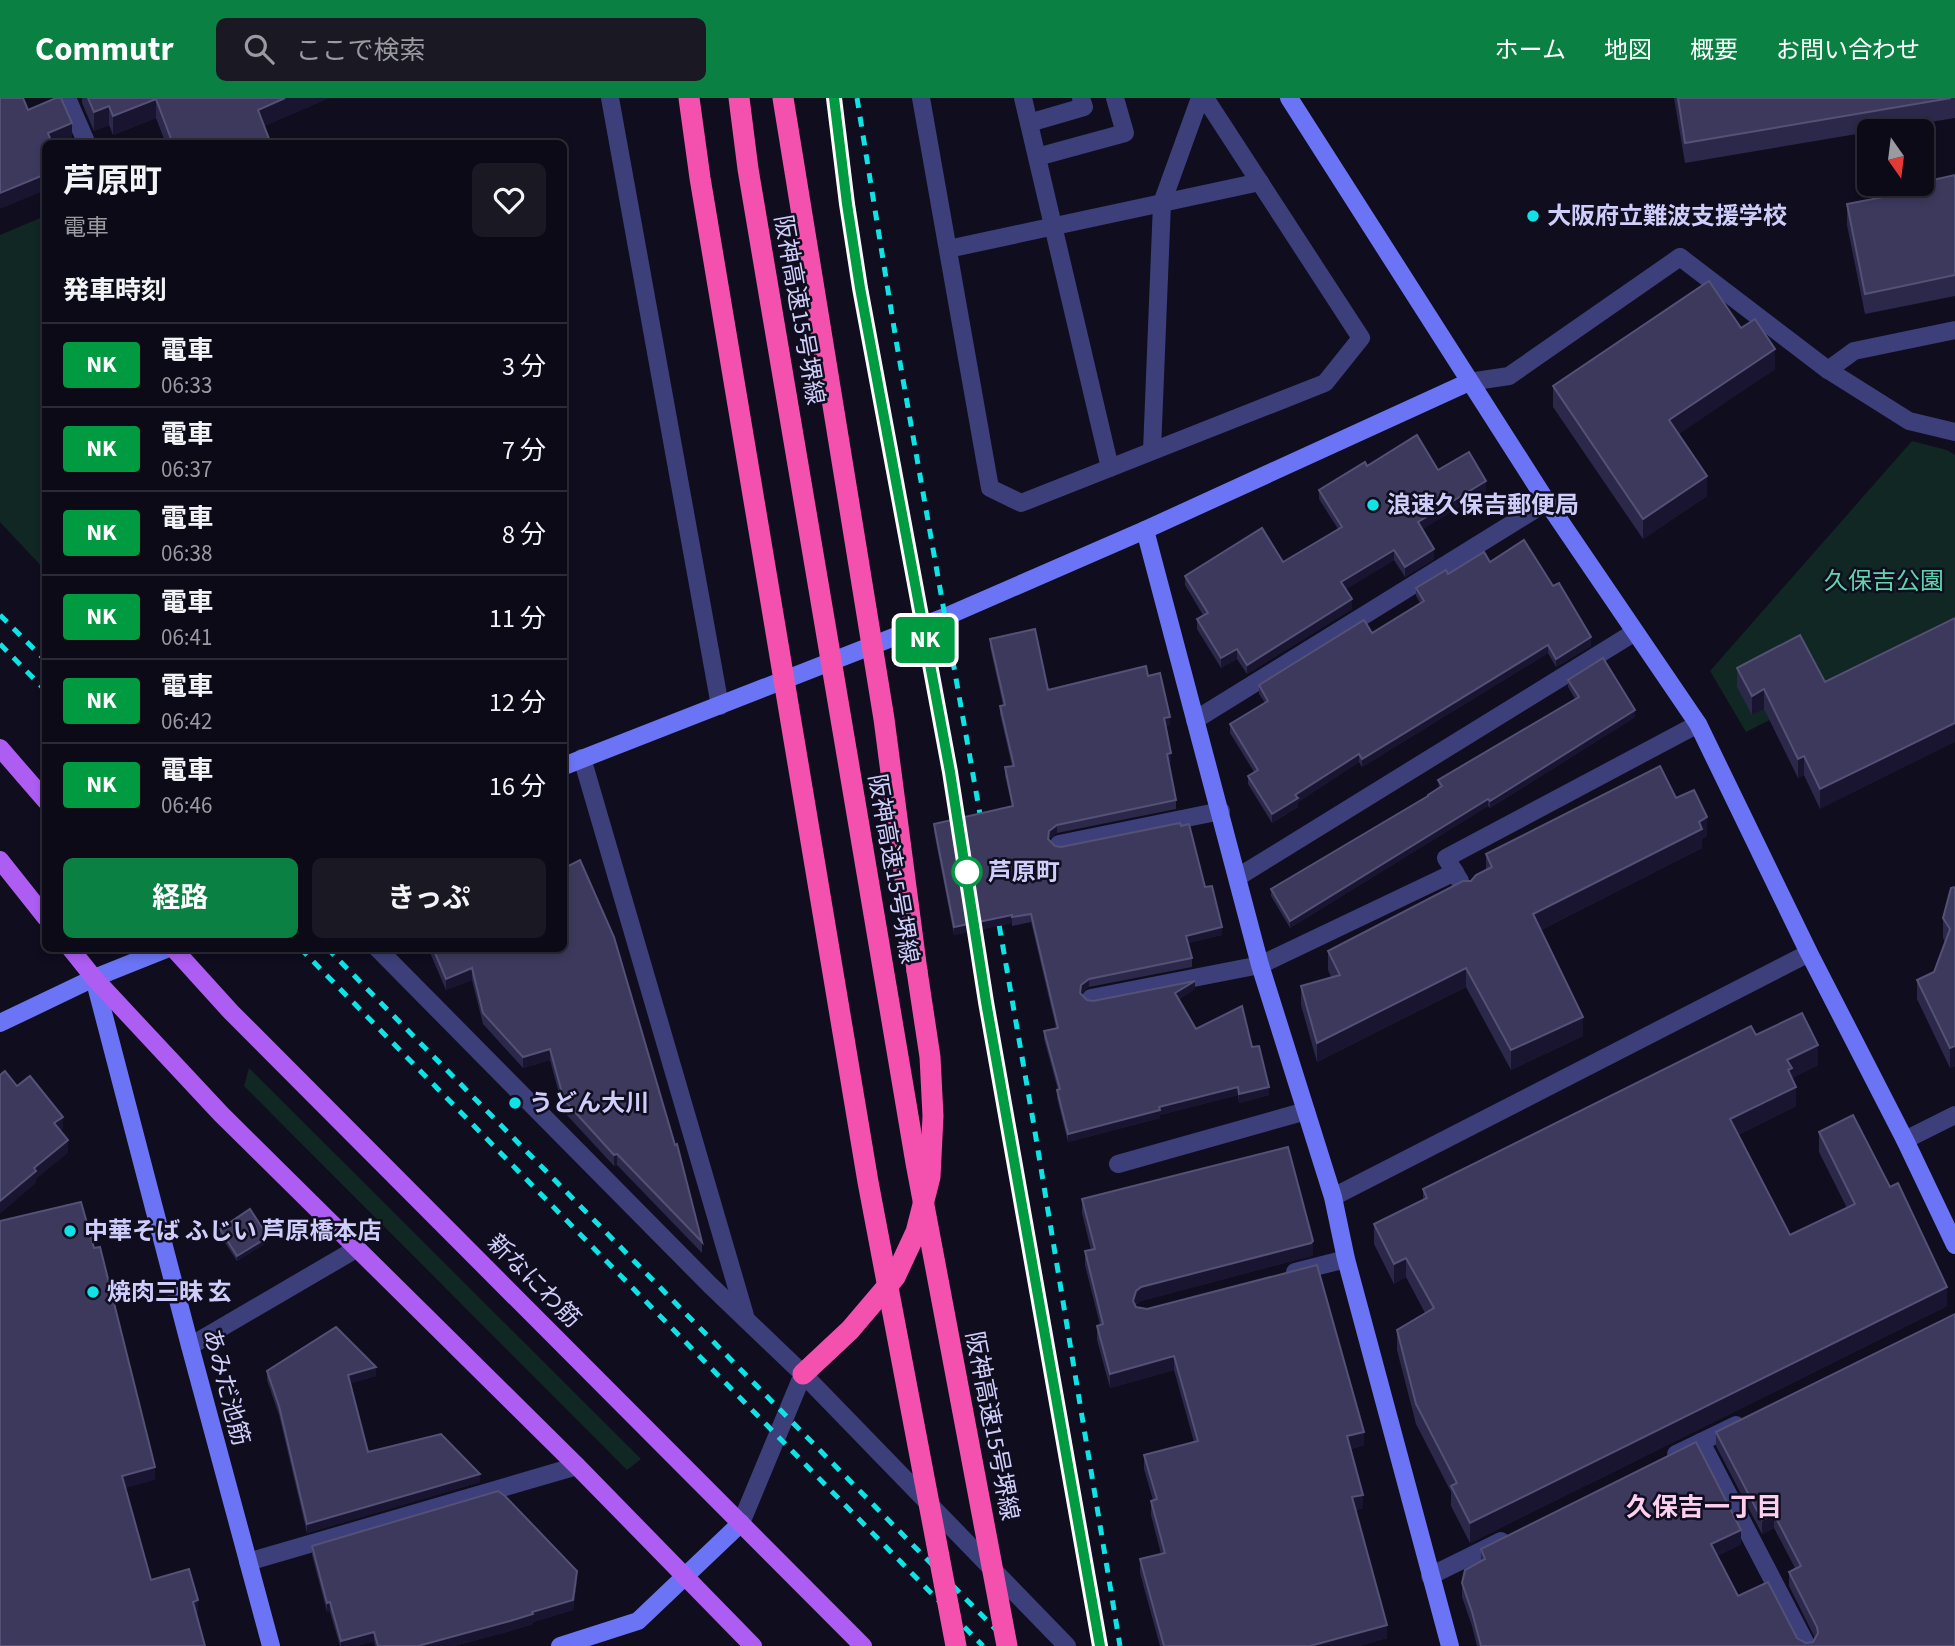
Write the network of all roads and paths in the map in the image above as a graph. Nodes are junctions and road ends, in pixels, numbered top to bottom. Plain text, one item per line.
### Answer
1 (67, 98) edge
2 (610, 98) edge
3 (689, 98) edge
4 (739, 98) edge
5 (783, 98) edge
6 (921, 98) edge
7 (1023, 98) edge
8 (1081, 98) edge
9 (1115, 98) edge
10 (1202, 98) edge
11 (1289, 98) edge
12 (1029, 123) junction
13 (85, 140) edge
14 (1037, 157) junction
15 (1260, 182) junction
16 (1162, 203) junction
17 (1054, 226) junction
18 (948, 249) junction
19 (1955, 330) edge
20 (1828, 370) junction
21 (1469, 383) junction
22 (1955, 432) edge
23 (1152, 451) junction
24 (1110, 468) junction
25 (1547, 502) junction
26 (1145, 530) junction
27 (1634, 632) junction
28 (720, 706) junction
29 (1195, 720) junction
30 (1698, 724) junction
31 (0, 748) edge
32 (582, 758) junction
33 (567, 765) edge
34 (42, 796) edge
35 (1221, 811) junction
36 (1059, 844) edge
37 (0, 860) edge
38 (1455, 872) junction
39 (1238, 877) junction
40 (1466, 890) edge
41 (42, 913) edge
42 (73, 952) edge
43 (161, 952) edge
44 (175, 952) edge
45 (381, 952) edge
46 (1809, 953) junction
47 (1260, 965) junction
48 (94, 978) junction
49 (1091, 998) edge
50 (0, 1023) edge
51 (1306, 1111) junction
52 (1955, 1115) edge
53 (1905, 1140) junction
54 (1118, 1164) dead end
55 (1333, 1197) junction
56 (1955, 1245) edge
57 (356, 1248) junction
58 (1346, 1259) junction
59 (1278, 1277) edge
60 (747, 1322) junction
61 (190, 1346) junction
62 (803, 1374) junction
63 (1749, 1418) edge
64 (1701, 1442) junction
65 (1664, 1461) edge
66 (577, 1466) junction
67 (741, 1523) junction
68 (1516, 1533) edge
69 (248, 1562) junction
70 (1430, 1576) junction
71 (687, 1577) junction
72 (271, 1646) edge
73 (560, 1646) edge
74 (753, 1646) edge
75 (863, 1646) edge
76 (956, 1646) edge
77 (1007, 1646) edge
78 (1067, 1646) edge
79 (1450, 1646) edge
80 (1807, 1646) edge

1 - 13 street
2 - 28 street
3 - 76 highway, bridge
4 - 77 highway, 阪神高速15号堺線, bridge
5 - 62 highway, bridge
6 - 18 street
7 - 12 street
8 - 12 street
9 - 14 street
10 - 15 street
10 - 16 street
11 - 21 street
12 - 14 street
14 - 17 street
15 - 16 street
15 - 23 street
16 - 17 street
16 - 23 street
17 - 18 street
17 - 24 street
18 - 24 street
19 - 20 street
20 - 21 street
20 - 22 street
21 - 25 street
21 - 26 street
23 - 24 street
25 - 27 street
25 - 29 street
26 - 28 street
26 - 29 street
27 - 30 street
27 - 39 street
28 - 32 street
29 - 35 street
30 - 38 street
30 - 46 street
31 - 34 main road
32 - 33 street
32 - 60 street
35 - 36 street
35 - 39 street
37 - 41 main road
38 - 40 street
38 - 47 street
39 - 47 street
42 - 48 main road
43 - 48 street
44 - 67 main road, 新なにわ筋
45 - 60 street
46 - 53 street
46 - 55 street
47 - 49 street
47 - 51 street
48 - 50 street
48 - 57 main road
48 - 61 street, あみだ池筋
51 - 54 street
51 - 55 street
52 - 53 street
53 - 56 street
55 - 58 street
57 - 61 street
57 - 66 main road
58 - 59 street
58 - 70 street
60 - 62 street
61 - 69 street, あみだ池筋
62 - 67 street
62 - 78 street
63 - 64 street
64 - 65 street
64 - 80 street
66 - 69 street
66 - 71 main road
67 - 71 street
67 - 75 main road, 新なにわ筋
68 - 70 street
69 - 72 street, あみだ池筋
70 - 79 street
71 - 73 street
71 - 74 main road

